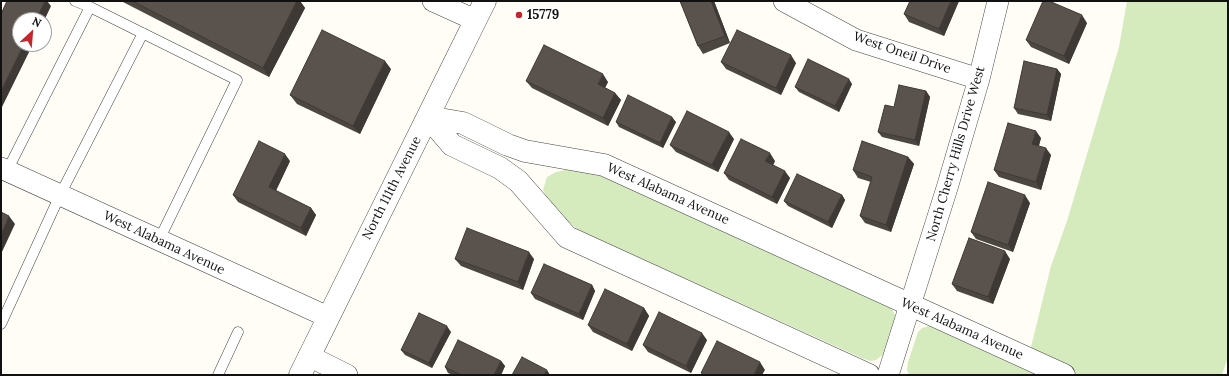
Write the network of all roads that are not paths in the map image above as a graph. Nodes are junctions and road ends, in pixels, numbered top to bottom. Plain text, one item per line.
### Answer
1 (75, 1) edge
2 (433, 1) edge
3 (485, 1) edge
4 (784, 1) edge
5 (998, 1) edge
6 (90, 7) junction
7 (475, 20) junction
8 (142, 33) junction
9 (980, 79) junction
10 (428, 117) junction
11 (4, 170) edge
12 (60, 195) junction
13 (159, 240) junction
14 (911, 305) junction
15 (328, 317) junction
16 (1, 324) edge
17 (238, 332) dead end
18 (304, 366) edge
19 (218, 375) edge
20 (347, 375) edge
21 (869, 375) edge
22 (888, 375) edge
23 (1064, 375) edge

1 - 6 lane
2 - 7 street
3 - 7 street, North 111th Avenue
4 - 9 street, West Oneil Drive
5 - 9 street, North Cherry Hills Drive West
6 - 8 lane
6 - 11 lane
7 - 10 street, North 111th Avenue
8 - 12 lane
8 - 13 lane
9 - 14 street, North Cherry Hills Drive West
10 - 14 street, West Alabama Avenue
10 - 15 street, North 111th Avenue
10 - 21 street
11 - 12 street, West Alabama Avenue
12 - 13 street, West Alabama Avenue
12 - 16 lane
13 - 15 street, West Alabama Avenue
14 - 22 street, North Cherry Hills Drive West
14 - 23 street, West Alabama Avenue
15 - 18 street, North 111th Avenue
17 - 19 lane
18 - 20 street

